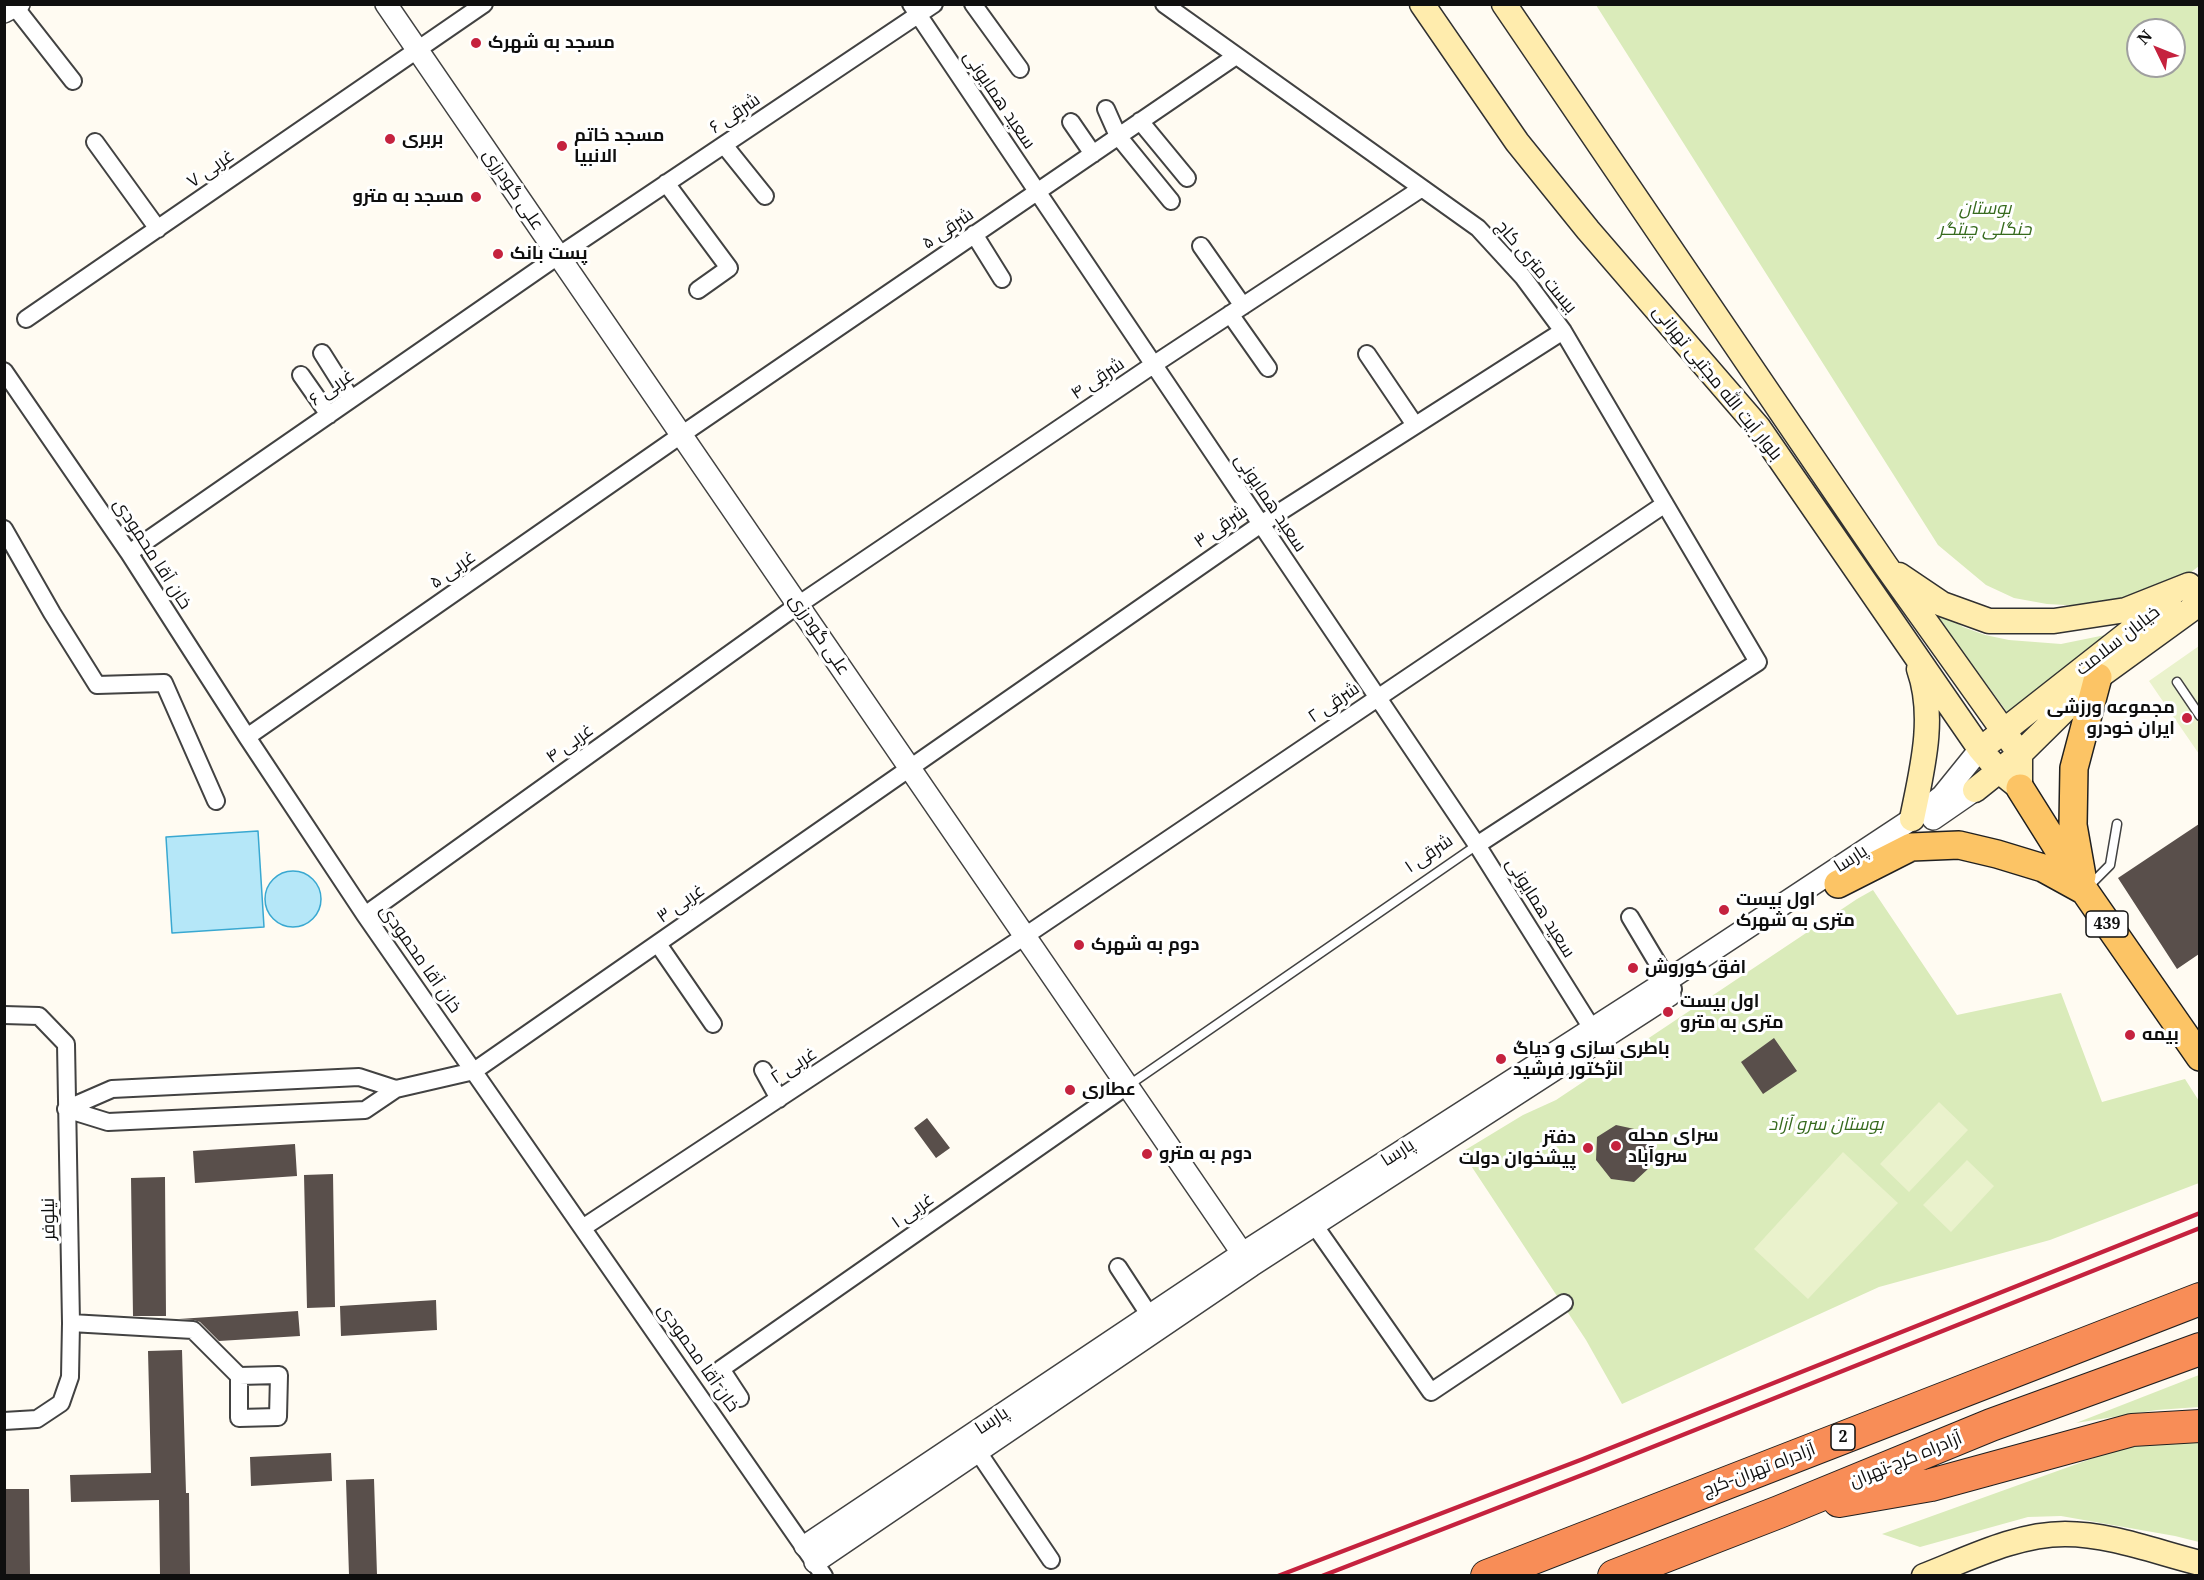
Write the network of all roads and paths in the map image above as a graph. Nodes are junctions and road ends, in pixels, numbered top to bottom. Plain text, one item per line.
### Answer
1 (386, 4) edge
2 (484, 4) edge
3 (934, 4) edge
4 (973, 4) edge
5 (1164, 4) edge
6 (1422, 4) edge
7 (1504, 4) edge
8 (13, 8) edge
9 (914, 10) edge
10 (417, 50) junction
11 (1236, 56) junction
12 (1020, 69) dead end
13 (73, 81) dead end
14 (1106, 109) dead end
15 (1140, 121) junction
16 (1071, 122) dead end
17 (1118, 136) junction
18 (95, 142) dead end
19 (724, 145) junction
20 (1093, 154) junction
21 (1187, 178) dead end
22 (666, 183) junction
23 (1422, 188) junction
24 (1037, 192) junction
25 (765, 196) dead end
26 (1171, 201) dead end
27 (158, 229) junction
28 (974, 234) junction
29 (1201, 246) dead end
30 (558, 255) junction
31 (1002, 279) dead end
32 (698, 290) dead end
33 (1237, 310) junction
34 (26, 319) dead end
35 (1563, 331) junction
36 (322, 353) dead end
37 (1367, 354) dead end
38 (1154, 365) junction
39 (1268, 368) dead end
40 (4, 370) edge
41 (301, 375) dead end
42 (351, 399) junction
43 (329, 414) junction
44 (1415, 425) junction
45 (681, 435) junction
46 (1665, 504) junction
47 (1261, 524) junction
48 (4, 529) edge
49 (129, 553) junction
50 (1886, 566) junction
51 (2196, 589) edge
52 (798, 605) junction
53 (1912, 649) junction
54 (1758, 662) joint
55 (2098, 677) junction
56 (2177, 682) dead end
57 (1377, 697) junction
58 (2199, 716) edge
59 (2003, 732) junction
60 (247, 737) junction
61 (1980, 749) junction
62 (2020, 754) junction
63 (910, 768) junction
64 (1999, 771) junction
65 (2020, 788) junction
66 (1975, 790) joint
67 (216, 801) dead end
68 (1912, 819) junction
69 (2117, 824) dead end
70 (1477, 845) junction
71 (1838, 884) junction
72 (2084, 890) junction
73 (365, 915) junction
74 (1630, 917) dead end
75 (1025, 936) junction
76 (658, 944) junction
77 (1671, 986) junction
78 (4, 1015) edge
79 (713, 1024) dead end
80 (1596, 1034) junction
81 (2199, 1057) edge
82 (763, 1070) dead end
83 (474, 1071) junction
84 (1128, 1085) junction
85 (396, 1089) junction
86 (779, 1099) junction
87 (66, 1109) junction
88 (1310, 1219) junction
89 (584, 1227) junction
90 (1247, 1259) junction
91 (1118, 1267) dead end
92 (2199, 1299) edge
93 (1564, 1304) dead end
94 (1150, 1316) junction
95 (71, 1323) junction
96 (2199, 1349) edge
97 (239, 1376) dead end
98 (740, 1398) dead end
99 (4, 1421) edge
100 (2199, 1426) edge
101 (973, 1444) junction
102 (1779, 1512) junction
103 (1051, 1560) dead end
104 (815, 1561) edge
105 (2199, 1563) edge
106 (1487, 1575) edge
107 (1614, 1575) edge
108 (1924, 1575) edge

1 - 10 street, علی گودرزی
2 - 10 street, ۷ غربی
3 - 9 street, ۶ شرقی
4 - 12 street
5 - 11 street, بیست متری کاج
6 - 53 main road, بلوار آیت الله مجتبی تهرانی
7 - 50 main road, بلوار آیت الله مجتبی تهرانی
8 - 13 street
9 - 19 street, ۶ شرقی
9 - 24 street, سعید همایونی
10 - 27 street, ۷ غربی
10 - 30 street, علی گودرزی
11 - 15 street, ۵ شرقی
11 - 23 street, بیست متری کاج
14 - 17 street
15 - 17 street, ۵ شرقی
15 - 21 street
16 - 20 street
17 - 20 street, ۵ شرقی
17 - 26 street
18 - 27 street
19 - 22 street, ۶ شرقی
19 - 25 street
20 - 24 street, ۵ شرقی
22 - 30 street, ۶ شرقی
22 - 32 street
23 - 33 street, ۴ شرقی
23 - 35 street, بیست متری کاج
24 - 28 street, ۵ شرقی
24 - 38 street, سعید همایونی
27 - 34 street, ۷ غربی
28 - 31 street
28 - 45 street, ۵ شرقی
29 - 33 street
30 - 42 street, ۶ غربی
30 - 45 street, علی گودرزی
33 - 38 street, ۴ شرقی
33 - 39 street
35 - 44 street, ۳ شرقی
35 - 46 street, بیست متری کاج
36 - 42 street
37 - 44 street
38 - 47 street, سعید همایونی
38 - 52 street, ۴ شرقی
40 - 49 street, خان آقا محمودی
41 - 43 street
42 - 43 street, ۶ غربی
43 - 49 street, ۶ غربی
44 - 47 street, ۳ شرقی
45 - 52 street, علی گودرزی
45 - 60 street, ۵ غربی
46 - 54 street, بیست متری کاج
46 - 57 street, ۲ شرقی
47 - 57 street, سعید همایونی
47 - 63 street, ۳ شرقی
48 - 67 street
49 - 60 street, خان آقا محمودی
50 - 51 main road
50 - 59 main road, بلوار آیت الله مجتبی تهرانی
51 - 55 main road, خیابان سلامت
51 - 59 main road, خیابان سلامت
52 - 63 street, علی گودرزی
52 - 73 street, ۴ غربی
53 - 61 main road, بلوار آیت الله مجتبی تهرانی
53 - 68 main road
54 - 70 street, ۱ شرقی
55 - 62 main road, خیابان سلامت
55 - 72 main road
56 - 58 lane
57 - 70 street, سعید همایونی
57 - 75 street, ۲ شرقی
59 - 61 main road, خیابان سلامت
59 - 62 main road, بلوار آیت الله مجتبی تهرانی
60 - 73 street, خان آقا محمودی
61 - 64 main road, بلوار آیت الله مجتبی تهرانی
61 - 68 street, پارسا
62 - 64 main road, خیابان سلامت
62 - 65 main road
63 - 75 street, علی گودرزی
63 - 76 street, ۳ غربی
64 - 65 main road, بلوار آیت الله مجتبی تهرانی
64 - 66 main road, خیابان سلامت
65 - 72 main road, 439
66 - 71 street, پارسا
68 - 77 street, پارسا
69 - 72 lane
70 - 80 street, سعید همایونی
70 - 84 lane, ۱ شرقی
71 - 72 main road
71 - 77 street, پارسا
72 - 81 main road, 439
73 - 83 street, خان آقا محمودی
74 - 77 street
75 - 84 street, علی گودرزی
75 - 86 street, ۲ غربی
76 - 79 street
76 - 83 street, ۳ غربی
77 - 80 street, پارسا
78 - 87 street, نیلوفر
80 - 88 street, پارسا
82 - 86 street
83 - 85 street
83 - 89 street, خان آقا محمودی
84 - 90 street, علی گودرزی
84 - 98 street, ۱ غربی
85 - 87 street
85 - 87 street
86 - 89 street, ۲ غربی
87 - 95 street, نیلوفر
88 - 90 street, پارسا
88 - 93 street
89 - 104 street, خان آقا محمودی
90 - 94 street, پارسا
90 - 101 street, پارسا
91 - 94 street
92 - 106 highway, آزادراه تهران-کرج / 2
94 - 101 street, پارسا
95 - 97 street
95 - 99 street, نیلوفر
96 - 102 highway, آزادراه کرج-تهران
100 - 102 highway
101 - 103 street
101 - 104 street, پارسا
102 - 107 highway, آزادراه کرج-تهران
105 - 108 main road

